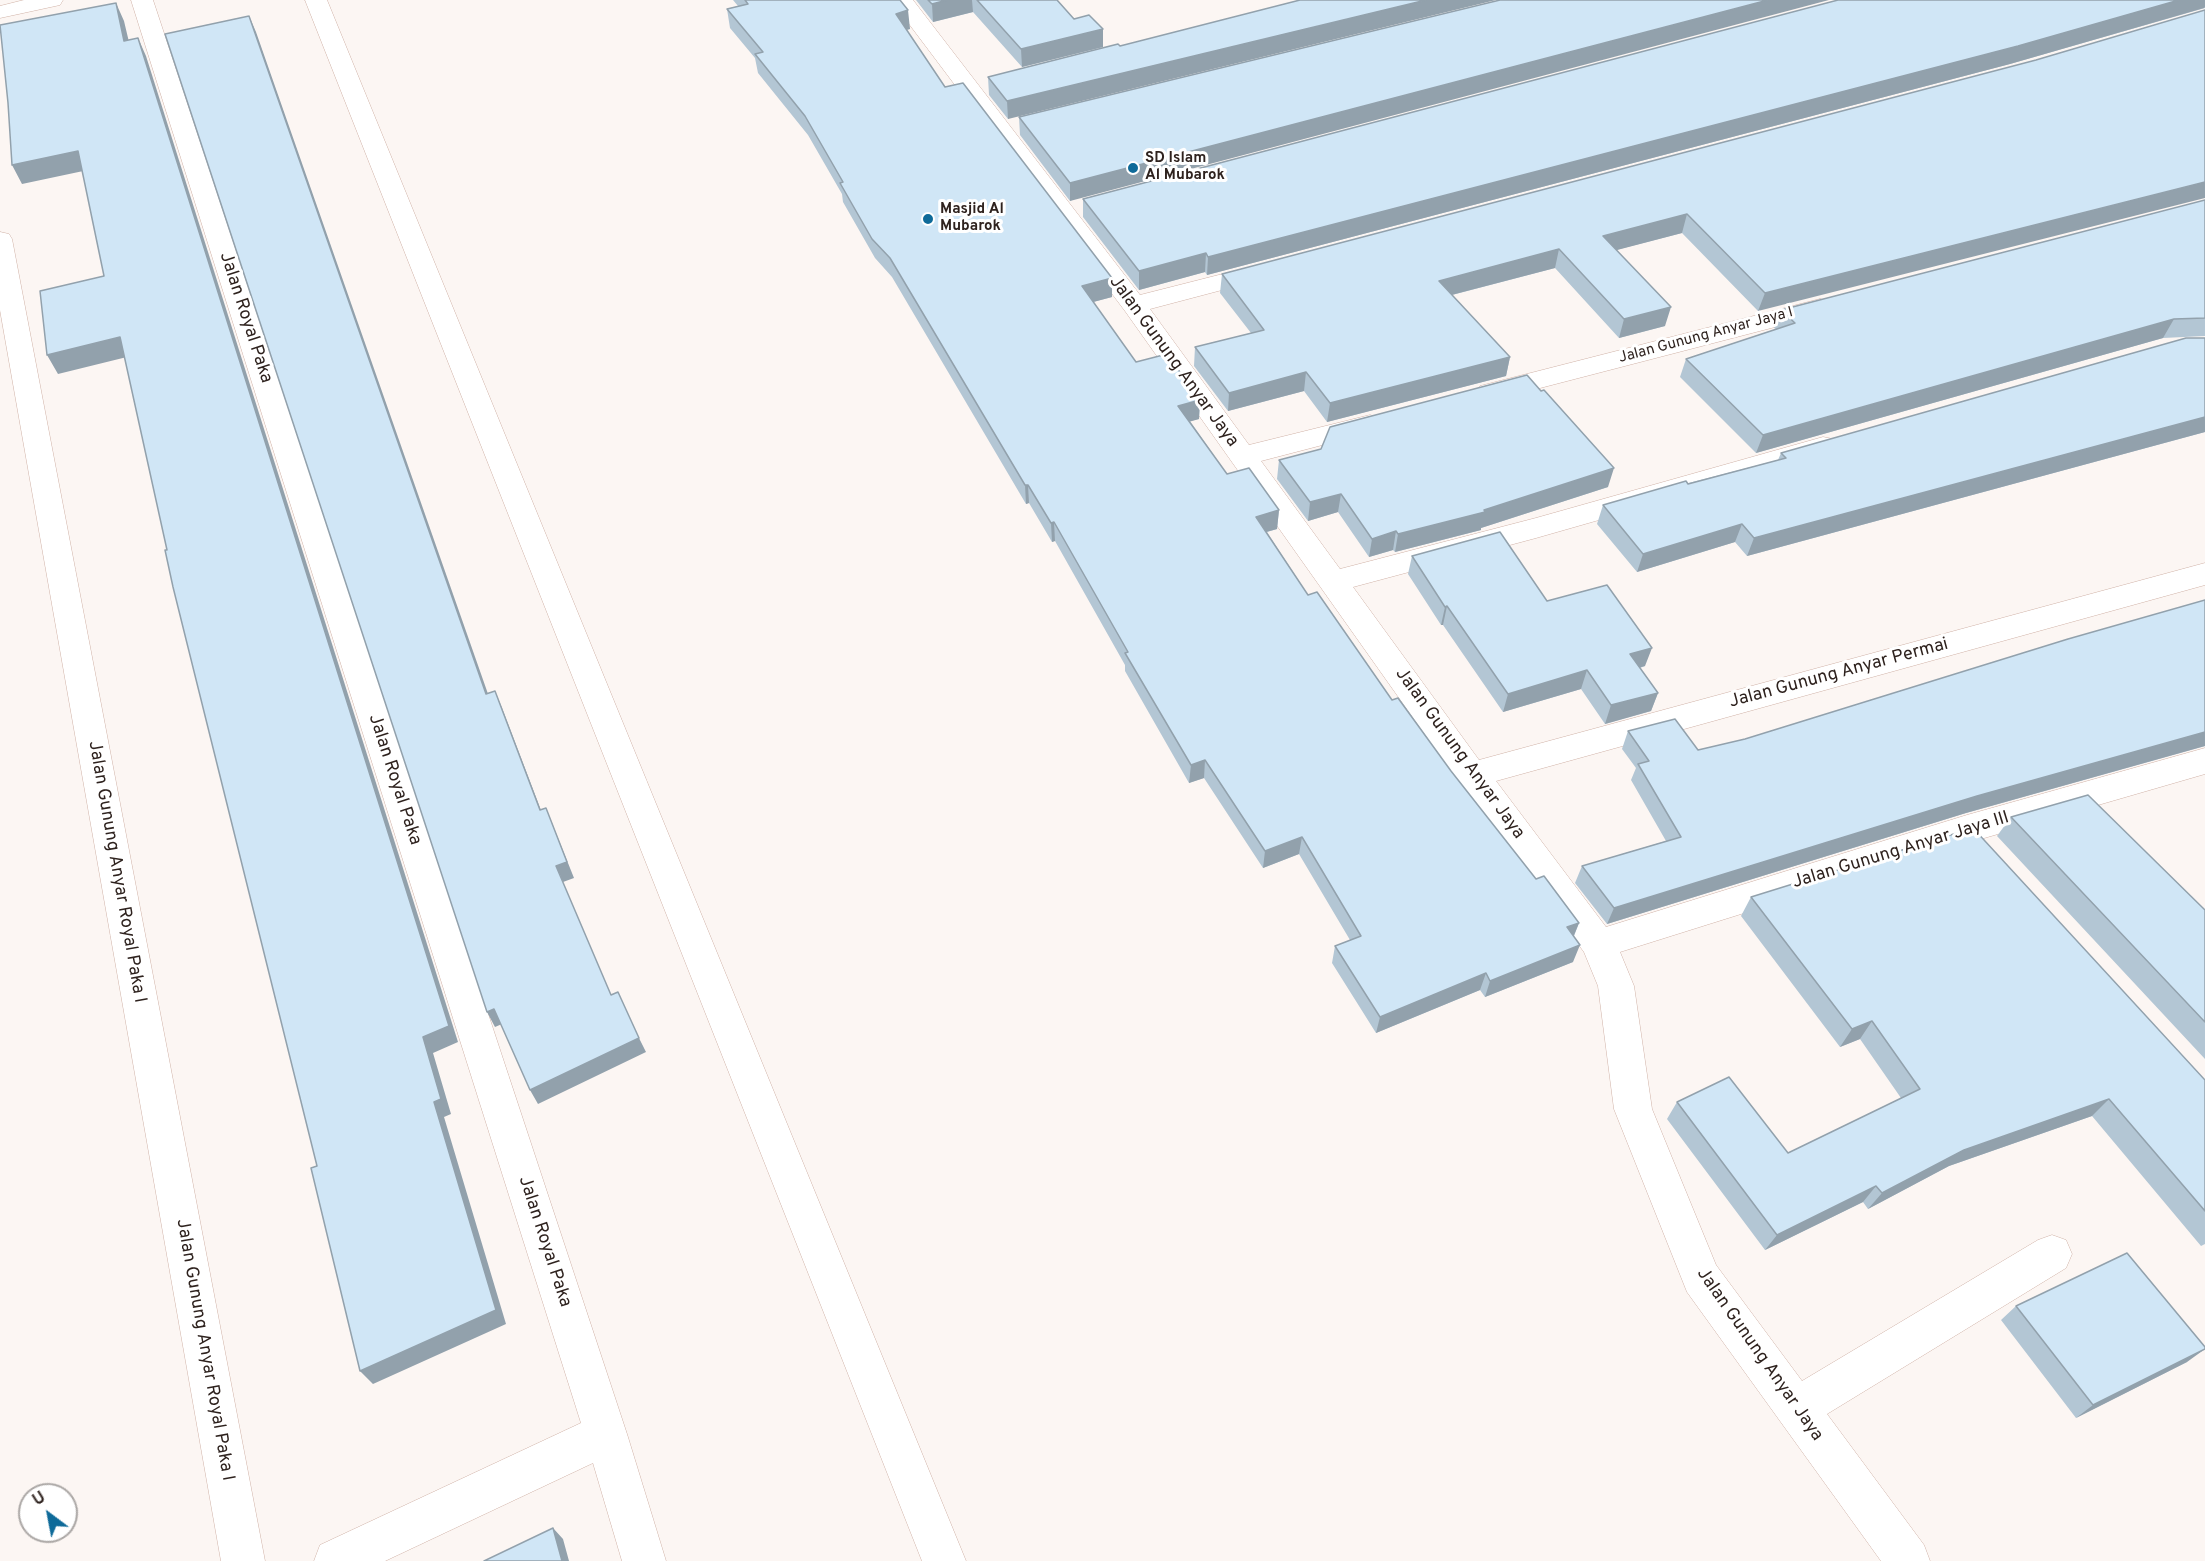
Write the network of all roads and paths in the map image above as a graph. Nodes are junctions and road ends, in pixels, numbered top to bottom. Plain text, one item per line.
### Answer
1 (52, 0) edge
2 (142, 0) edge
3 (316, 0) edge
4 (902, 0) edge
5 (28, 3) edge
6 (0, 12) edge
7 (0, 239) edge
8 (1284, 266) edge
9 (1845, 300) edge
10 (1134, 305) junction
11 (1467, 398) edge
12 (1398, 416) edge
13 (1844, 440) edge
14 (1241, 456) junction
15 (2205, 574) edge
16 (1333, 582) junction
17 (2202, 766) edge
18 (1472, 775) junction
19 (1967, 829) junction
20 (1991, 855) edge
21 (1599, 944) junction
22 (2052, 1254) dead end
23 (1796, 1409) junction
24 (606, 1434) junction
25 (242, 1555) edge
26 (336, 1561) edge
27 (645, 1561) edge
28 (944, 1561) edge
29 (1908, 1561) edge

1 - 5 street
2 - 24 street, Jalan Royal Paka
3 - 28 street
4 - 10 street, Jalan Gunung Anyar Jaya
5 - 6 street
7 - 25 street, Jalan Gunung Anyar Royal Paka I
8 - 10 street
9 - 11 street, Jalan Gunung Anyar Jaya I
10 - 14 street, Jalan Gunung Anyar Jaya
12 - 14 street
13 - 16 street
14 - 16 street, Jalan Gunung Anyar Jaya
15 - 18 street, Jalan Gunung Anyar Permai
16 - 18 street, Jalan Gunung Anyar Jaya
17 - 19 street, Jalan Gunung Anyar Jaya III
18 - 21 street, Jalan Gunung Anyar Jaya
19 - 20 street
19 - 21 street, Jalan Gunung Anyar Jaya III
21 - 23 street, Jalan Gunung Anyar Jaya
22 - 23 street
23 - 29 street, Jalan Gunung Anyar Jaya
24 - 26 street
24 - 27 street, Jalan Royal Paka

